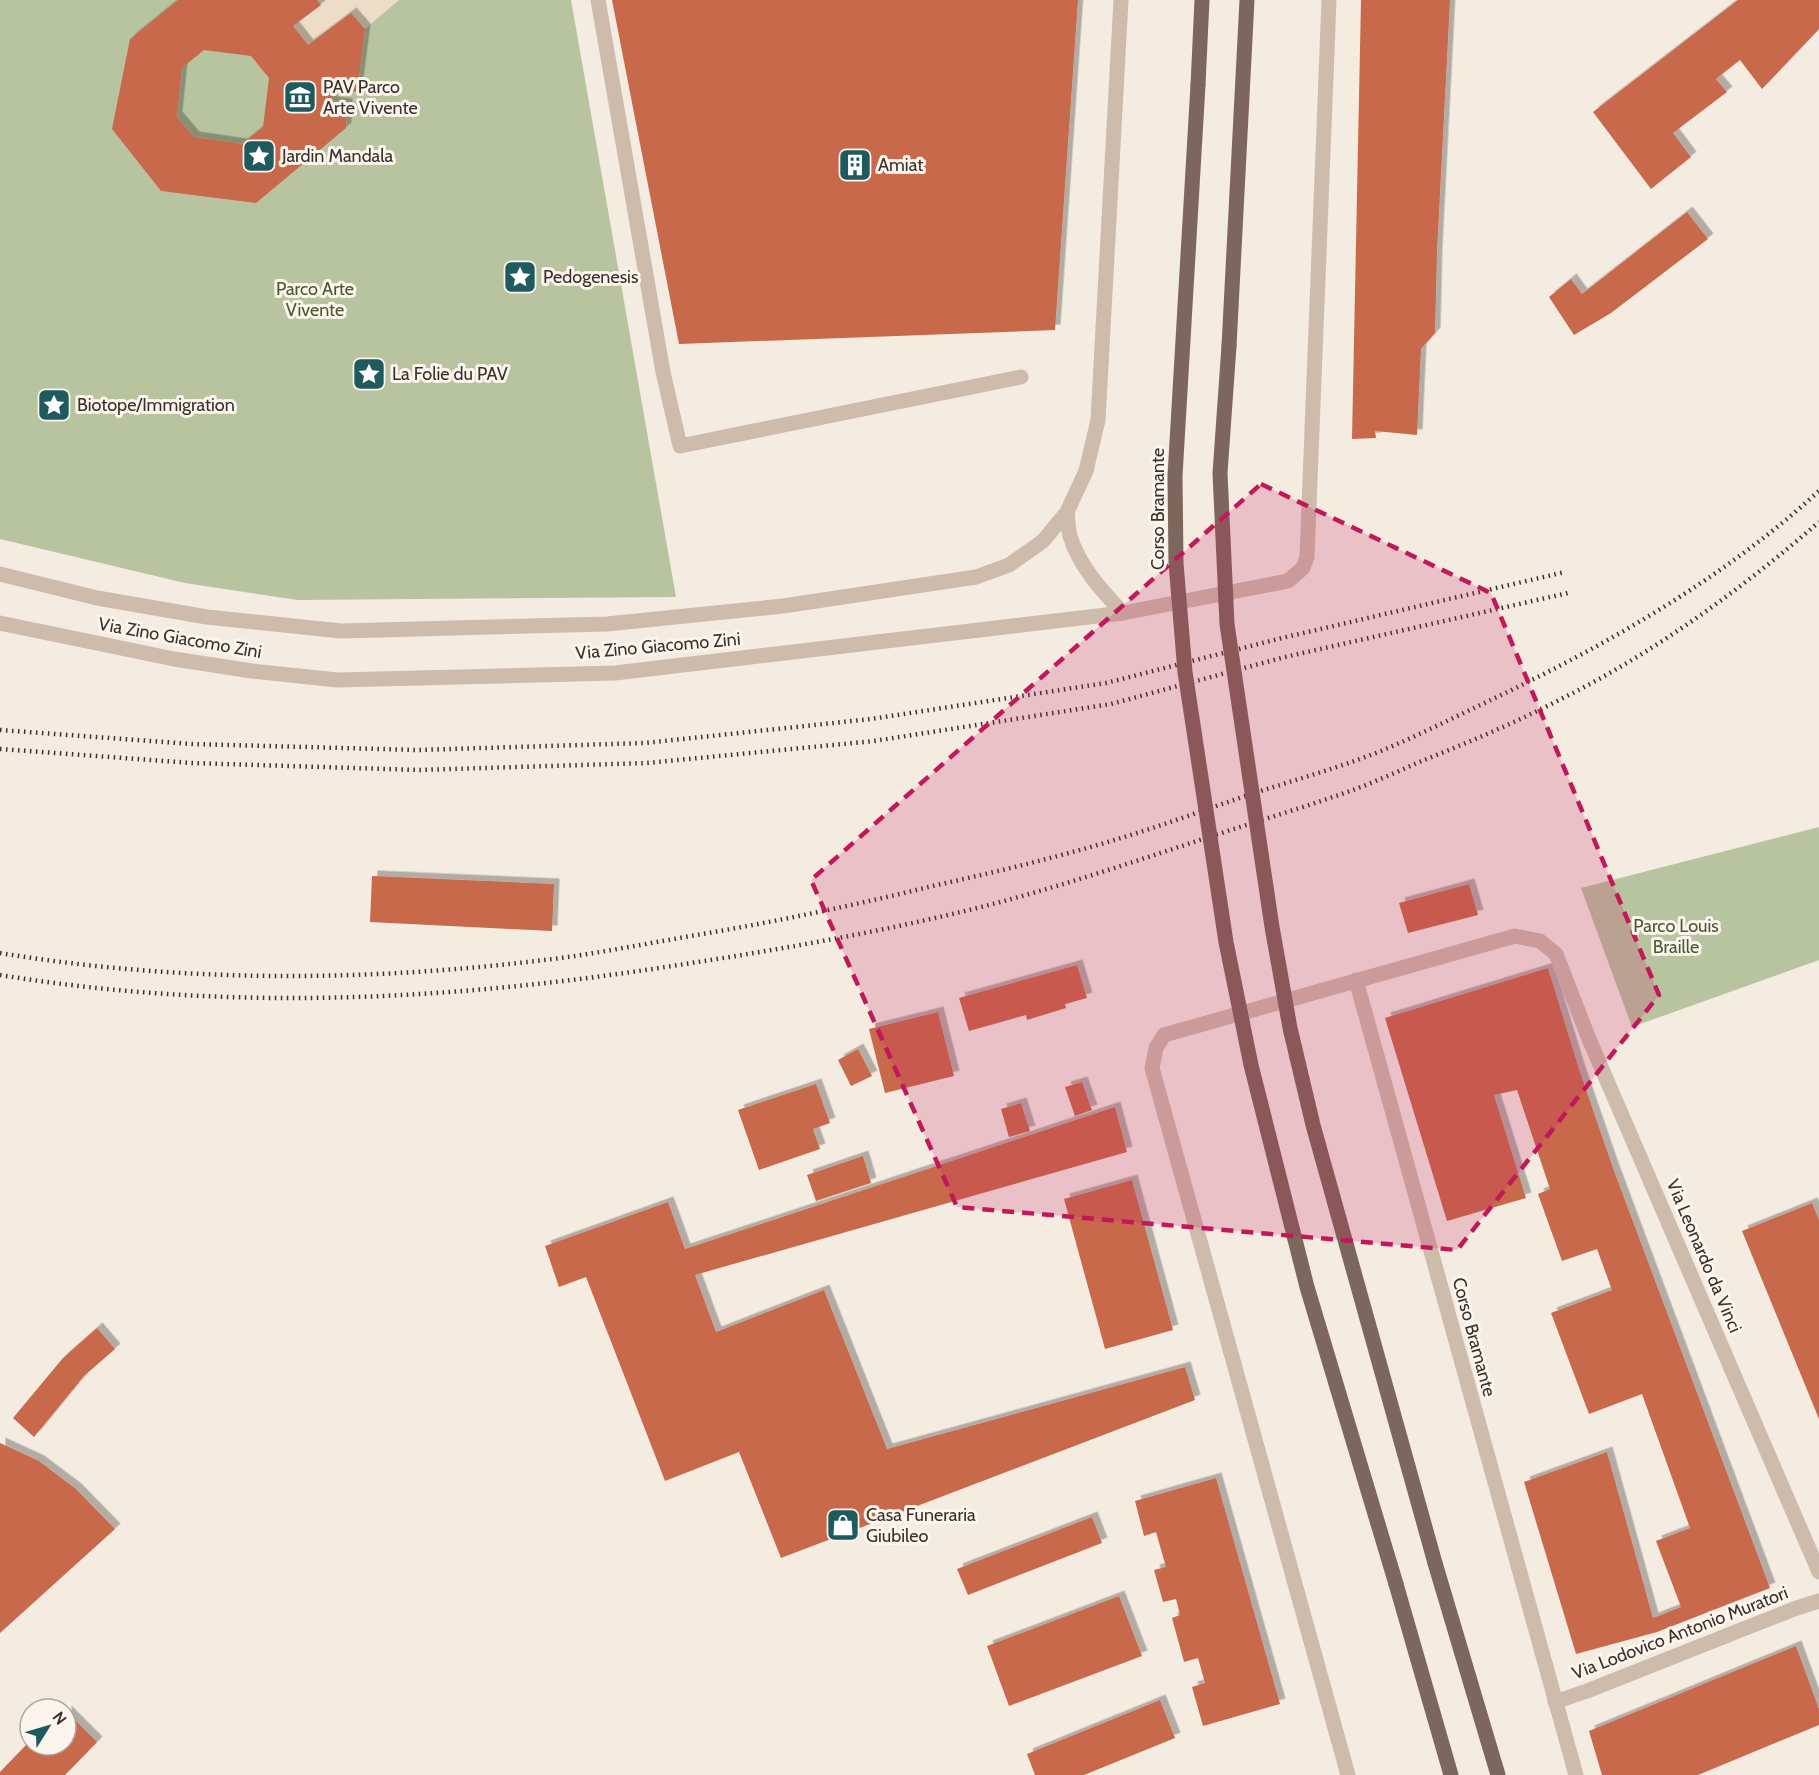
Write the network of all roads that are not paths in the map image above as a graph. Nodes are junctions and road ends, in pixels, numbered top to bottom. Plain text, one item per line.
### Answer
1 (598, 0) edge
2 (1122, 0) edge
3 (1202, 0) edge
4 (1247, 0) edge
5 (1329, 0) edge
6 (1021, 377) dead end
7 (1067, 512) junction
8 (0, 574) edge
9 (1124, 613) junction
10 (0, 622) edge
11 (1356, 980) junction
12 (1819, 1572) edge
13 (1819, 1601) edge
14 (1555, 1702) junction
15 (1348, 1775) edge
16 (1451, 1775) edge
17 (1498, 1775) edge
18 (1575, 1775) edge

1 - 6 street
2 - 7 street
3 - 16 main road, Corso Bramante, bridge
4 - 17 main road, bridge
5 - 9 street, Via Zino Giacomo Zini
7 - 8 street, Via Zino Giacomo Zini
7 - 9 street
9 - 10 street, Via Zino Giacomo Zini
11 - 12 street, Via Leonardo da Vinci
11 - 14 street, Corso Bramante
11 - 15 street
13 - 14 street, Via Lodovico Antonio Muratori
14 - 18 street, Corso Bramante

